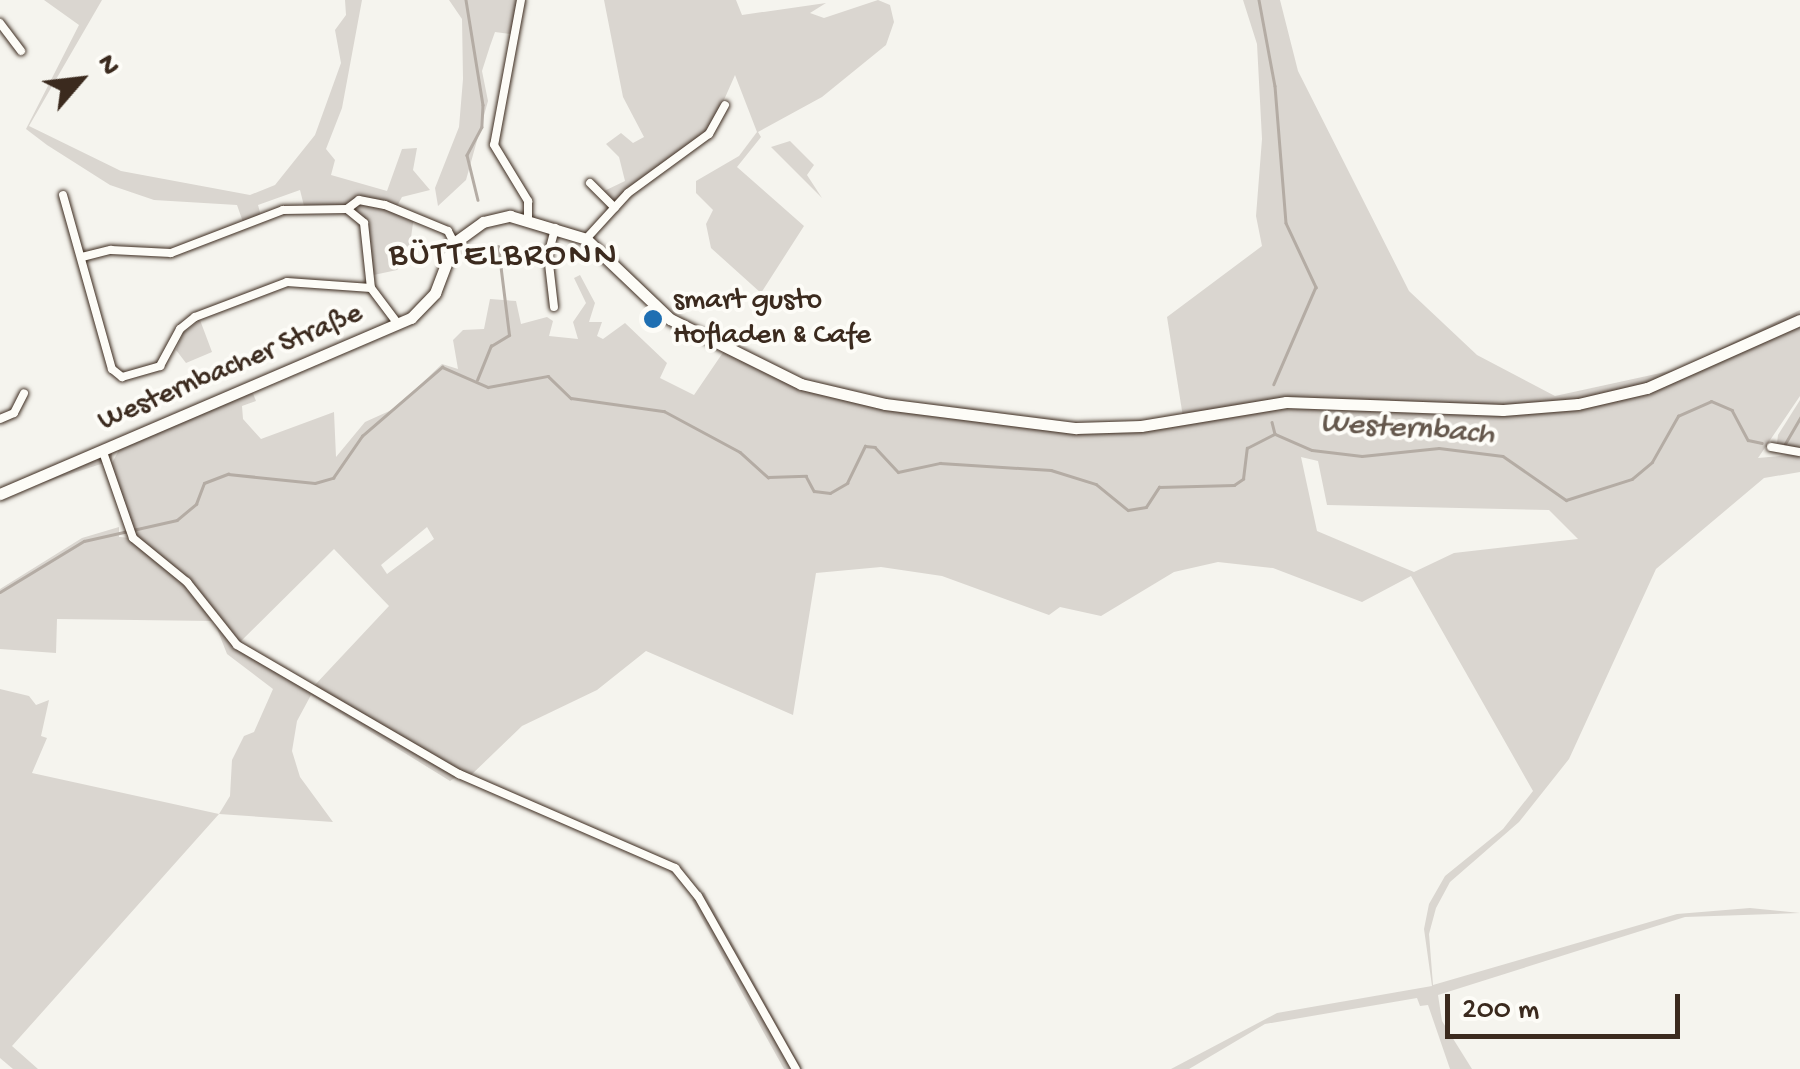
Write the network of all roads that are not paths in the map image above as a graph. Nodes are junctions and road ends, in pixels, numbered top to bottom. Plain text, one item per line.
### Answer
1 (521, 0) edge
2 (0, 23) edge
3 (21, 51) dead end
4 (725, 105) dead end
5 (590, 184) dead end
6 (63, 196) dead end
7 (614, 208) junction
8 (347, 209) junction
9 (528, 217) junction
10 (556, 225) junction
11 (586, 240) junction
12 (454, 242) junction
13 (82, 257) junction
14 (372, 288) junction
15 (554, 306) dead end
16 (1800, 320) edge
17 (398, 324) junction
18 (24, 393) dead end
19 (0, 420) edge
20 (1771, 447) dead end
21 (103, 452) junction
22 (1800, 452) edge
23 (0, 494) edge
24 (796, 1069) edge

1 - 9 street
2 - 3 street
4 - 7 street
5 - 7 street
6 - 13 street
7 - 11 street
8 - 12 street
8 - 13 street
8 - 14 street
9 - 10 street
9 - 12 street
10 - 11 street
10 - 15 street
11 - 16 street
12 - 17 street, Westernbacher Straße
13 - 14 street
14 - 17 street
17 - 21 street, Westernbacher Straße
18 - 19 street
20 - 22 street
21 - 23 street, Westernbacher Straße
21 - 24 street

